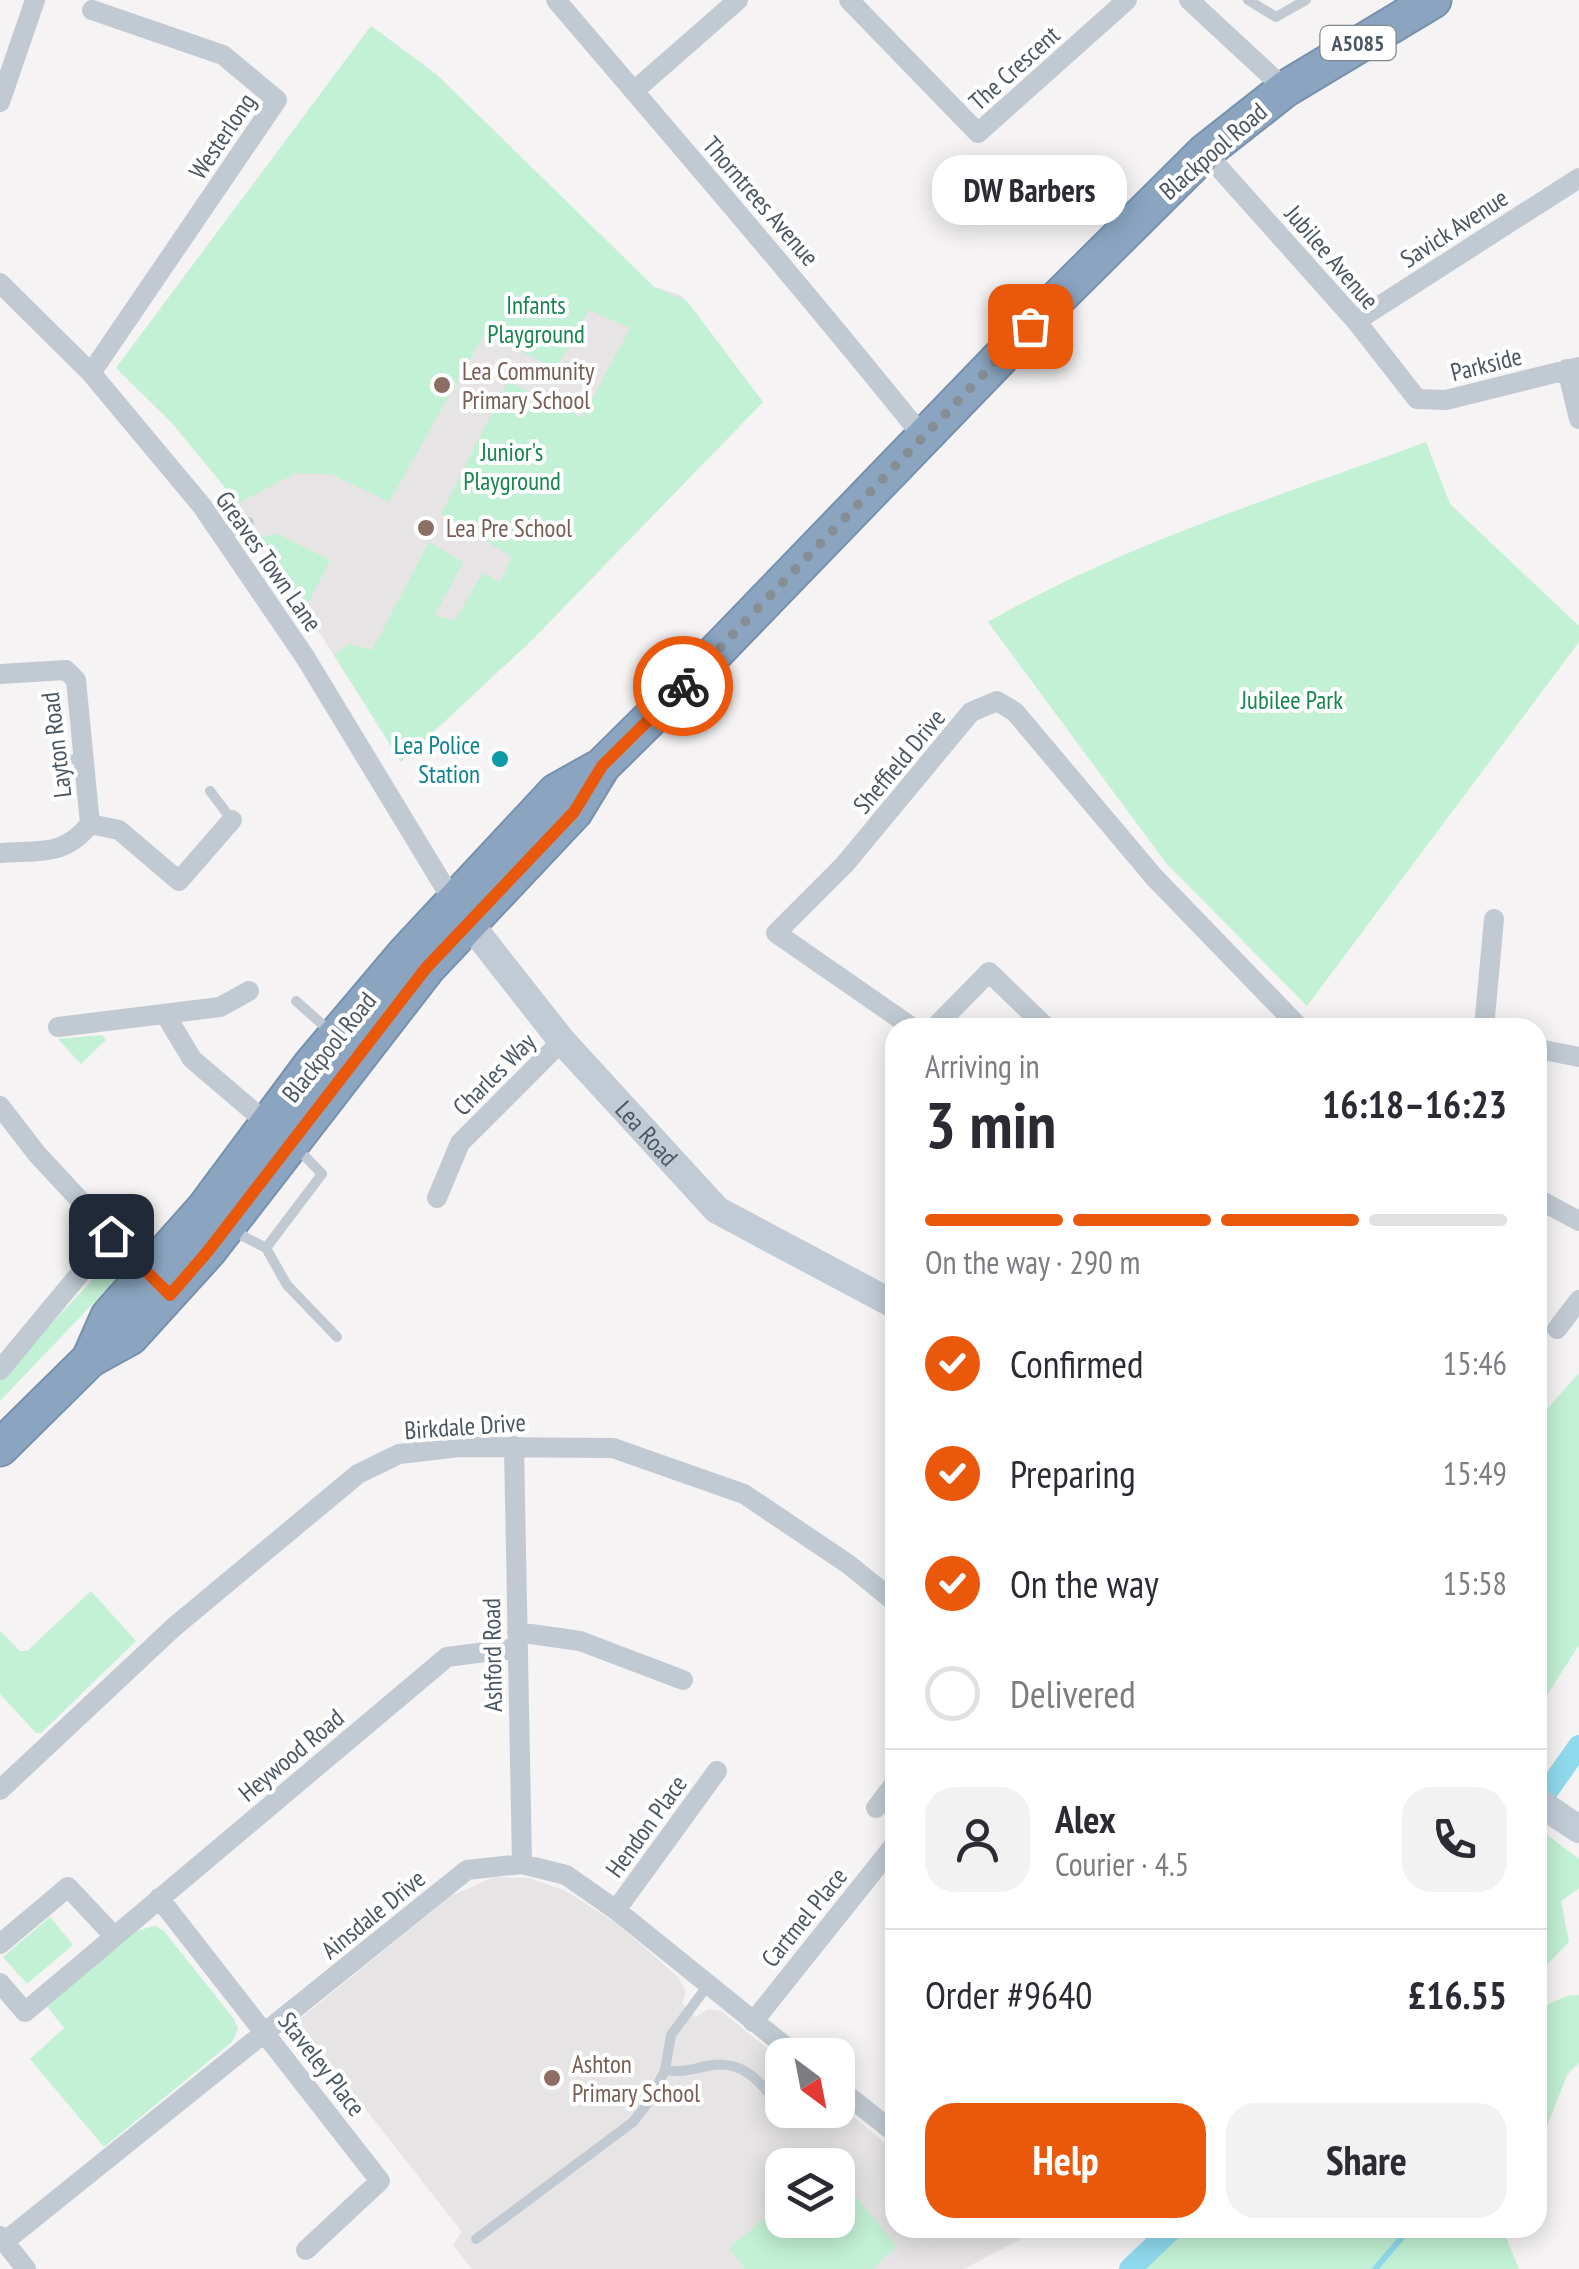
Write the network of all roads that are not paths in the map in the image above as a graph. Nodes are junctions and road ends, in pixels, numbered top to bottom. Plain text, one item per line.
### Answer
1 (36, 0) edge
2 (556, 0) edge
3 (738, 0) edge
4 (849, 0) edge
5 (1128, 0) edge
6 (1248, 0) edge
7 (1306, 0) edge
8 (1433, 0) edge
9 (1195, 2) edge
10 (92, 10) dead end
11 (1285, 89) junction
12 (634, 91) junction
13 (0, 102) edge
14 (1205, 152) junction
15 (1579, 178) edge
16 (2, 290) edge
17 (1356, 320) junction
18 (1573, 368) edge
19 (90, 373) junction
20 (1417, 399) joint
21 (1579, 418) edge
22 (924, 438) junction
23 (249, 522) dead end
24 (223, 538) junction
25 (0, 674) edge
26 (85, 758) junction
27 (58, 761) dead end
28 (210, 791) dead end
29 (232, 820) joint
30 (90, 824) junction
31 (0, 853) edge
32 (460, 912) junction
33 (1494, 919) dead end
34 (249, 990) dead end
35 (296, 1000) dead end
36 (166, 1014) junction
37 (899, 1018) edge
38 (944, 1018) edge
39 (1037, 1018) edge
40 (1290, 1018) edge
41 (1485, 1018) edge
42 (58, 1028) dead end
43 (562, 1041) junction
44 (346, 1045) junction
45 (1547, 1051) edge
46 (1579, 1057) edge
47 (0, 1106) edge
48 (280, 1133) junction
49 (437, 1198) dead end
50 (226, 1204) junction
51 (1547, 1204) edge
52 (1579, 1221) edge
53 (111, 1236) junction
54 (266, 1248) junction
55 (159, 1285) junction
56 (885, 1300) edge
57 (1579, 1300) edge
58 (1557, 1329) dead end
59 (338, 1337) dead end
60 (0, 1370) edge
61 (514, 1446) junction
62 (0, 1448) edge
63 (885, 1594) edge
64 (516, 1640) junction
65 (684, 1680) dead end
66 (717, 1771) dead end
67 (0, 1790) edge
68 (885, 1796) edge
69 (876, 1808) dead end
70 (1547, 1808) edge
71 (1570, 1824) edge
72 (885, 1857) edge
73 (522, 1864) junction
74 (160, 1898) junction
75 (616, 1910) junction
76 (114, 1936) junction
77 (0, 1944) edge
78 (0, 1983) edge
79 (708, 1985) junction
80 (753, 2022) junction
81 (266, 2032) junction
82 (774, 2038) edge
83 (665, 2070) junction
84 (765, 2090) edge
85 (855, 2101) edge
86 (885, 2124) edge
87 (2, 2239) edge
88 (476, 2240) dead end
89 (306, 2250) dead end
90 (26, 2269) edge

1 - 13 street
2 - 12 street, Thorntrees Avenue
3 - 12 street
4 - 5 street, The Crescent
6 - 7 lane
8 - 11 highway, Blackpool Road / A5085
9 - 11 street
10 - 19 street, Westerlong
11 - 14 highway, Blackpool Road / A5085
12 - 22 street, Thorntrees Avenue
14 - 17 street, Jubilee Avenue
14 - 22 highway, Blackpool Road / A5085
15 - 17 street, Savick Avenue
16 - 19 street, Greaves Town Lane
17 - 20 street, Jubilee Avenue
18 - 20 street, Parkside
18 - 21 street, Parkside
19 - 24 street, Greaves Town Lane
22 - 32 highway, Blackpool Road / A5085
23 - 24 lane
24 - 32 street, Greaves Town Lane
25 - 26 street, Layton Road
26 - 27 lane
26 - 30 street, Layton Road
28 - 29 lane
29 - 30 street, Layton Road
30 - 31 street, Layton Road
32 - 43 street, Lea Road
32 - 44 highway, Blackpool Road / A5085
33 - 41 street
34 - 36 street
35 - 44 lane
36 - 42 street
36 - 48 street
37 - 40 street, Sheffield Drive
38 - 39 street
43 - 49 street, Charles Way
43 - 56 street, Lea Road
44 - 48 highway, Blackpool Road / A5085
45 - 46 street
47 - 53 street
48 - 50 highway, Blackpool Road / A5085
48 - 54 lane
50 - 54 lane
50 - 55 highway, Blackpool Road / A5085
51 - 52 street
53 - 55 street
53 - 60 street
54 - 59 lane
55 - 62 highway, Blackpool Road / A5085
57 - 58 street
61 - 63 street, Birkdale Drive
61 - 64 street, Ashford Road
61 - 67 street, Birkdale Drive
64 - 65 street, Heywood Road
64 - 73 street, Ashford Road
64 - 74 street, Heywood Road
66 - 75 street, Hendon Place
68 - 69 street
70 - 71 street
72 - 80 street, Cartmel Place
73 - 75 street, Ainsdale Drive
73 - 81 street, Ainsdale Drive
74 - 76 street, Heywood Road
74 - 81 street, Staveley Place
75 - 79 street, Ainsdale Drive
76 - 77 street
76 - 78 street, Heywood Road
79 - 80 street, Ainsdale Drive
79 - 83 lane
80 - 82 street, Ainsdale Drive
81 - 87 street, Ainsdale Drive
81 - 89 street, Staveley Place
83 - 84 lane
83 - 88 lane
85 - 86 street
87 - 90 street

